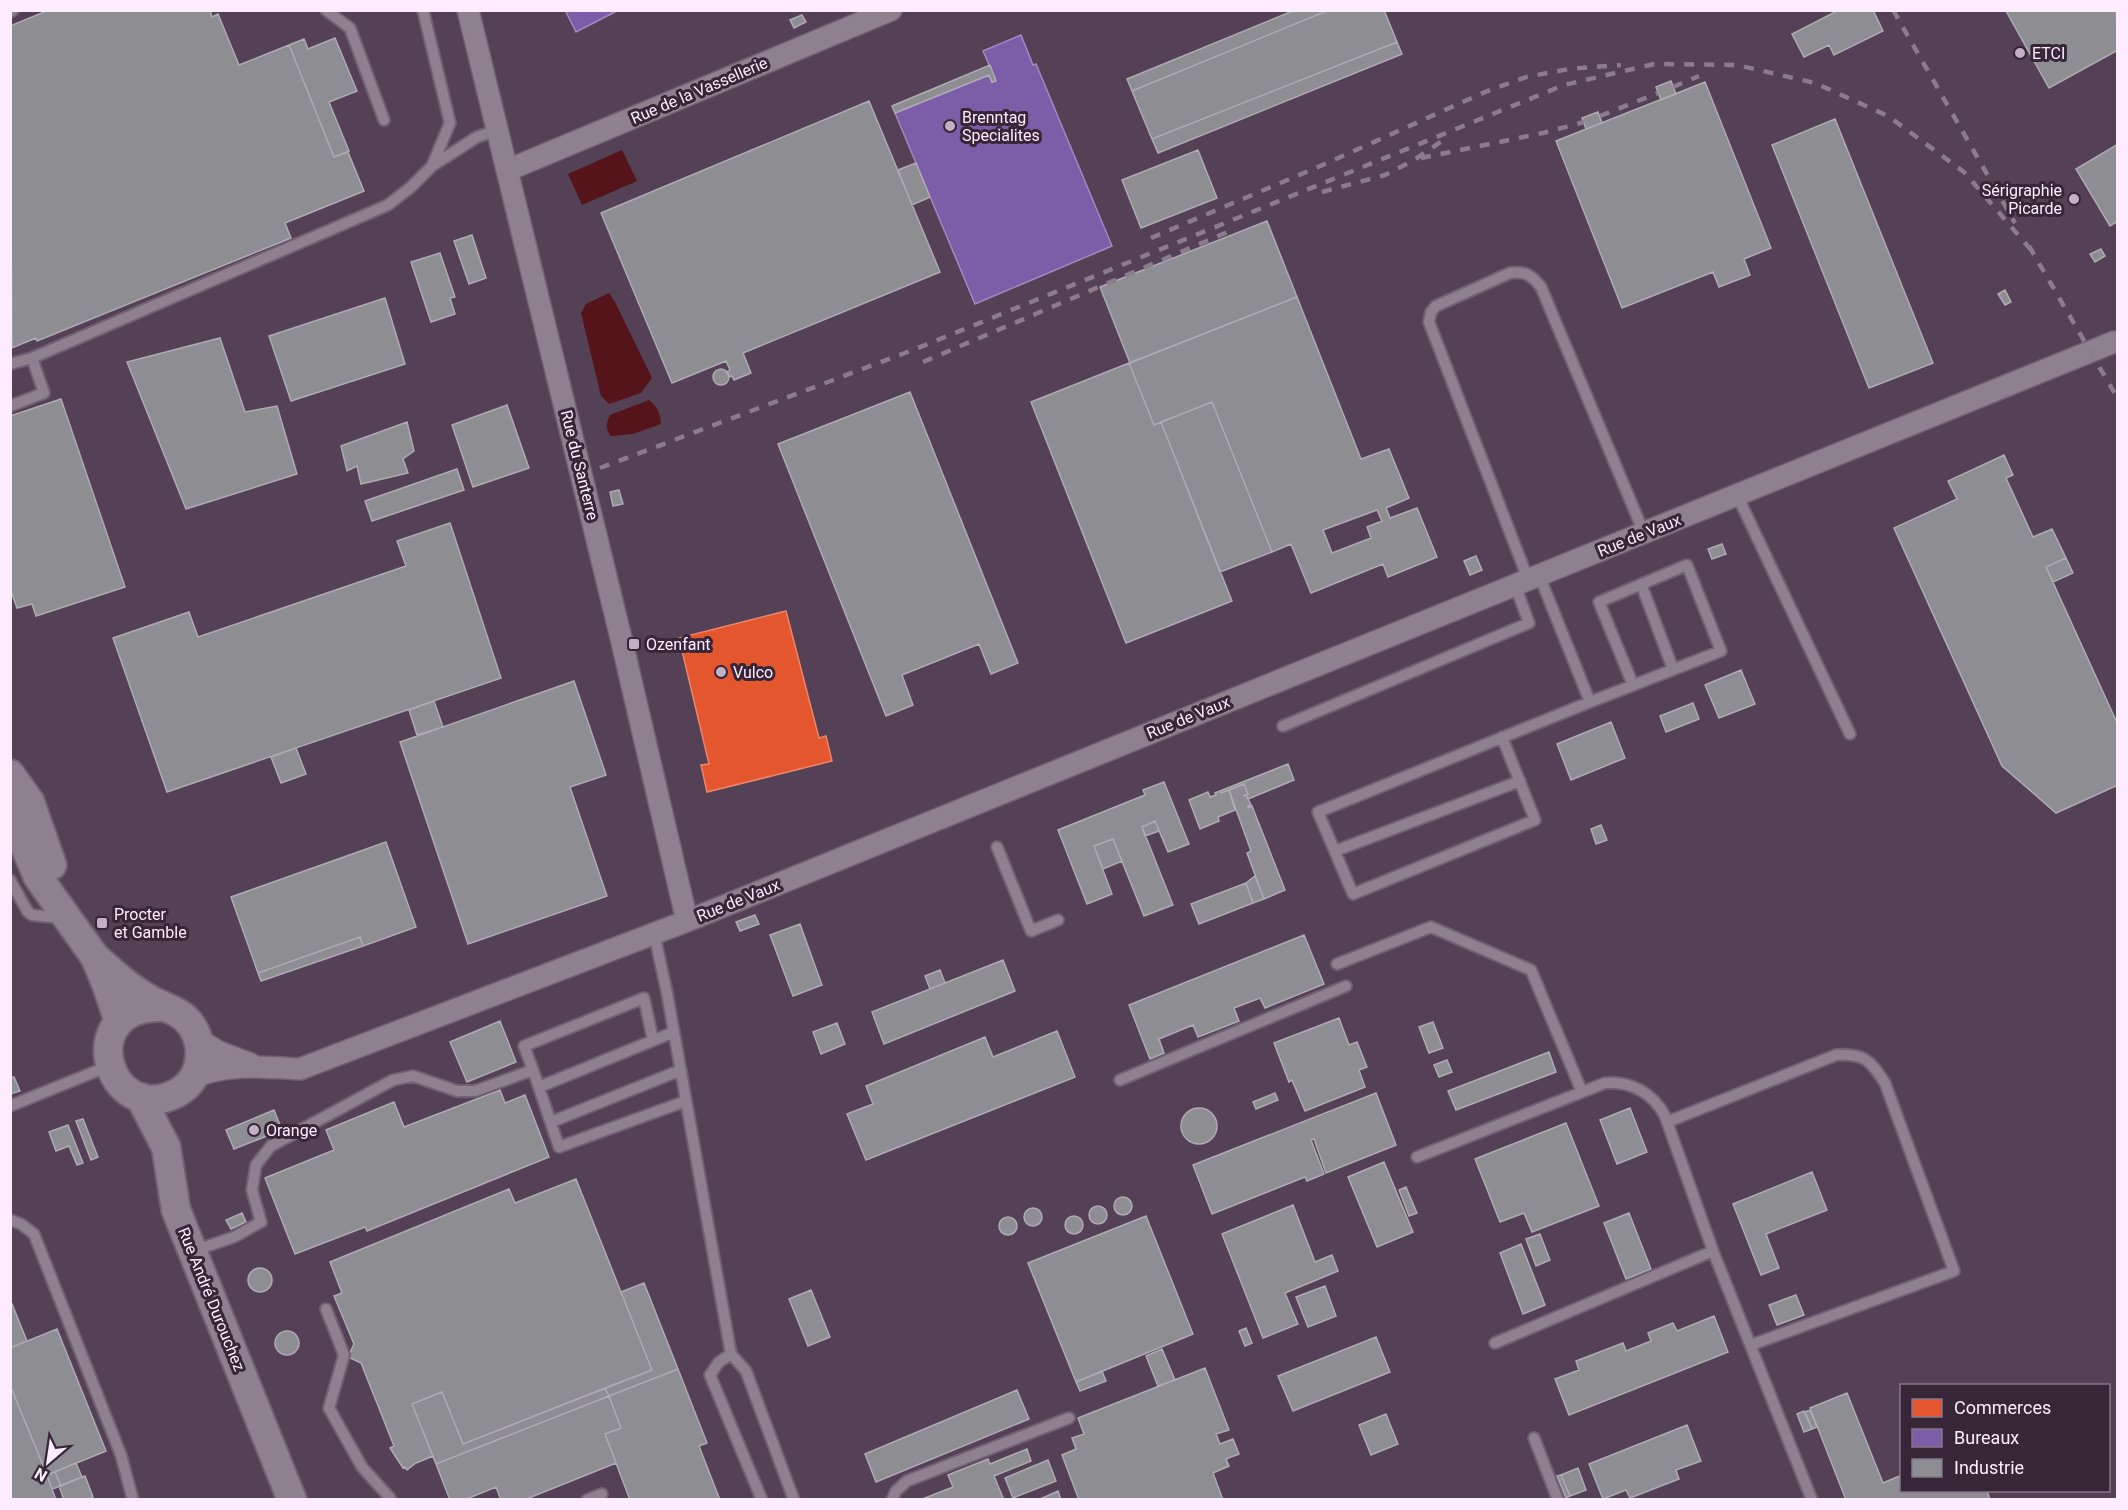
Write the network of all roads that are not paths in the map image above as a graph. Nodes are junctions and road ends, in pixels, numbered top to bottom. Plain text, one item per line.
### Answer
1 (326, 10) edge
2 (423, 10) edge
3 (468, 10) edge
4 (891, 10) edge
5 (384, 120) dead end
6 (498, 130) junction
7 (432, 166) junction
8 (508, 170) junction
9 (2114, 342) dead end
10 (32, 358) junction
11 (10, 364) edge
12 (10, 406) edge
13 (1737, 495) junction
14 (1644, 533) junction
15 (1528, 580) junction
16 (1641, 584) junction
17 (1673, 669) junction
18 (1633, 685) junction
19 (1590, 702) junction
20 (1283, 726) dead end
21 (1850, 734) dead end
22 (1502, 738) junction
23 (10, 774) edge
24 (1520, 781) junction
25 (10, 811) edge
26 (996, 847) dead end
27 (1335, 851) junction
28 (10, 880) edge
29 (69, 918) junction
30 (1058, 920) dead end
31 (687, 921) junction
32 (654, 933) junction
33 (95, 957) junction
34 (1337, 964) dead end
35 (1346, 986) dead end
36 (161, 1007) junction
37 (119, 1022) junction
38 (674, 1032) junction
39 (198, 1040) junction
40 (653, 1040) junction
41 (109, 1066) junction
42 (257, 1066) junction
43 (533, 1070) junction
44 (681, 1070) junction
45 (1120, 1080) dead end
46 (187, 1084) junction
47 (539, 1087) junction
48 (1582, 1092) junction
49 (140, 1097) junction
50 (686, 1101) junction
51 (10, 1106) edge
52 (551, 1122) junction
53 (1667, 1122) junction
54 (166, 1147) junction
55 (1417, 1157) dead end
56 (10, 1220) edge
57 (192, 1251) junction
58 (1713, 1251) junction
59 (326, 1309) dead end
60 (1495, 1343) dead end
61 (1751, 1345) junction
62 (731, 1354) junction
63 (1069, 1418) dead end
64 (1534, 1438) dead end
65 (602, 1494) dead end
66 (389, 1499) edge
67 (133, 1500) edge
68 (292, 1500) edge
69 (587, 1500) edge
70 (762, 1500) edge
71 (795, 1500) edge
72 (892, 1500) edge
73 (1558, 1500) edge
74 (1812, 1500) edge

1 - 5 lane
2 - 7 lane
3 - 6 street, Rue du Santerre
4 - 8 street, Rue de la Vassellerie
6 - 7 lane
6 - 8 street, Rue du Santerre
7 - 10 lane
8 - 31 street, Rue du Santerre
9 - 13 street, Rue de Vaux
10 - 11 lane
10 - 12 lane
13 - 14 street, Rue de Vaux
13 - 21 lane
14 - 15 street, Rue de Vaux
14 - 15 lane
15 - 19 lane
15 - 20 lane
15 - 31 street, Rue de Vaux
16 - 17 lane
16 - 17 lane
16 - 18 lane
17 - 18 lane
18 - 19 lane
19 - 22 lane
22 - 24 lane
22 - 27 lane
23 - 29 main road
24 - 27 lane
24 - 27 lane
25 - 29 main road
26 - 30 lane
28 - 29 lane
29 - 33 main road
31 - 32 street, Rue de Vaux
32 - 38 lane
32 - 42 street, Rue de Vaux
33 - 36 main road
33 - 37 main road
34 - 48 lane
35 - 45 lane
36 - 37 main road
36 - 39 main road
37 - 41 main road
38 - 40 lane
38 - 44 lane
39 - 42 street, Rue de Vaux
39 - 46 main road
40 - 43 lane
40 - 47 lane
41 - 49 main road
41 - 51 lane
42 - 46 street, Rue de Vaux
43 - 47 lane
43 - 57 lane
44 - 50 lane
44 - 52 lane
46 - 49 main road
46 - 54 main road
47 - 52 lane
48 - 53 lane
48 - 55 lane
49 - 54 main road, Rue André Durouchez
50 - 52 lane
50 - 62 lane
53 - 58 lane
53 - 61 lane
54 - 57 main road, Rue André Durouchez
56 - 67 lane
57 - 68 main road, Rue André Durouchez
58 - 60 lane
58 - 61 lane
59 - 66 lane
61 - 74 lane
62 - 70 lane
62 - 71 lane
63 - 72 lane
64 - 73 lane
65 - 69 lane

